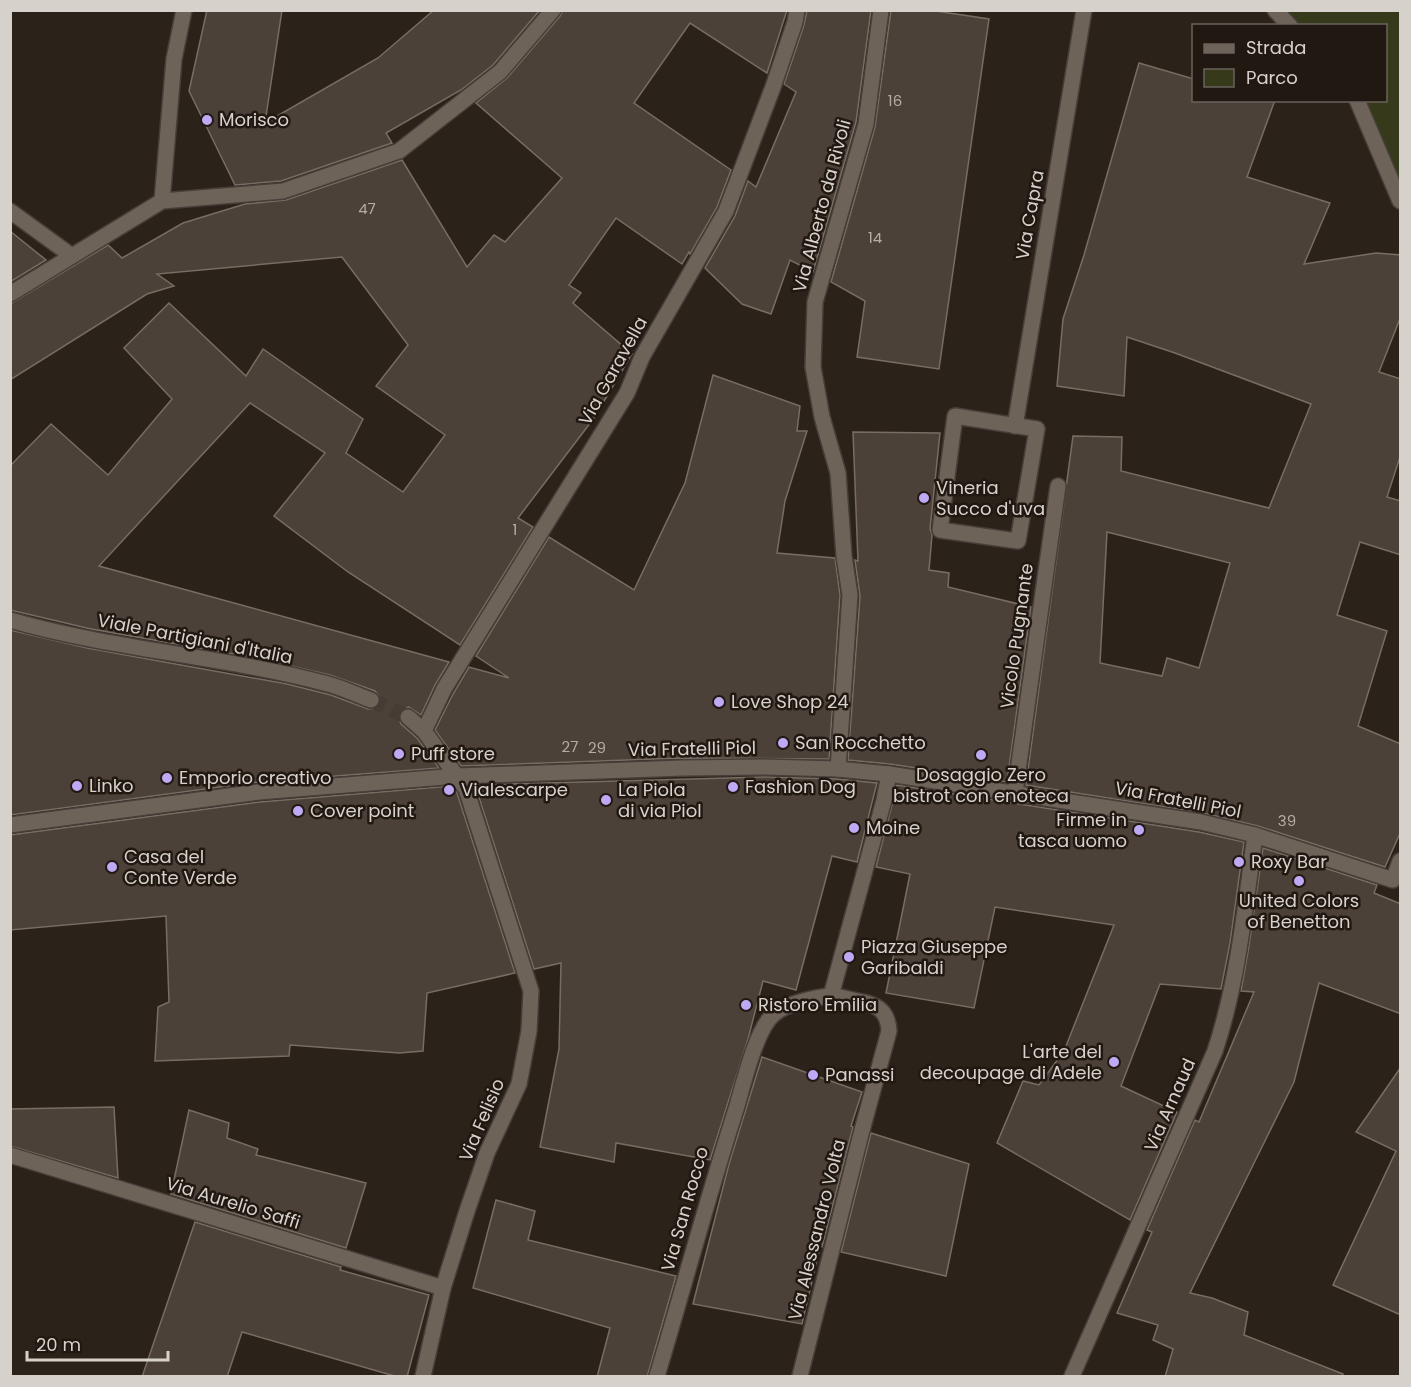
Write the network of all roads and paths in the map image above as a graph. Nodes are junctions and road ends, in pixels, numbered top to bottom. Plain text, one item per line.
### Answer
1 (184, 10) edge
2 (553, 10) edge
3 (797, 10) edge
4 (881, 10) edge
5 (1084, 10) edge
6 (1275, 10) edge
7 (1288, 24) edge
8 (1358, 102) edge
9 (162, 201) junction
10 (1401, 201) edge
11 (10, 211) edge
12 (72, 256) junction
13 (10, 294) edge
14 (1015, 426) junction
15 (1058, 486) dead end
16 (10, 620) edge
17 (371, 700) tunnel mouth
18 (408, 717) tunnel mouth
19 (424, 731) junction
20 (838, 769) junction
21 (889, 774) junction
22 (457, 776) junction
23 (1015, 792) junction
24 (10, 825) edge
25 (1255, 835) junction
26 (1401, 861) edge
27 (1397, 881) edge
28 (831, 996) junction
29 (10, 1155) edge
30 (443, 1288) junction
31 (423, 1377) edge
32 (657, 1377) edge
33 (800, 1377) edge
34 (1072, 1377) edge

1 - 9 street
2 - 9 street
3 - 19 street, Via Garavella
4 - 20 street, Via Alberto da Rivoli
5 - 14 street, Via Capra
6 - 7 street
8 - 10 street
9 - 12 street
11 - 12 street
12 - 13 street
14 - 14 street
15 - 23 street, Vicolo Pugnante
16 - 17 street, Viale Partigiani d'Italia
18 - 19 street
19 - 22 street
20 - 21 street, Via Fratelli Piol
20 - 22 street, Via Fratelli Piol
21 - 23 street, Via Fratelli Piol
21 - 28 street
22 - 24 street, Via Fratelli Piol
22 - 30 street, Via Felisio
23 - 25 street, Via Fratelli Piol
25 - 27 street, Via Fratelli Piol
25 - 34 street, Via Arnaud
26 - 27 street
28 - 32 street, Via San Rocco
28 - 33 street, Via Alessandro Volta
29 - 30 street, Via Aurelio Saffi
30 - 31 street, Via Felisio

